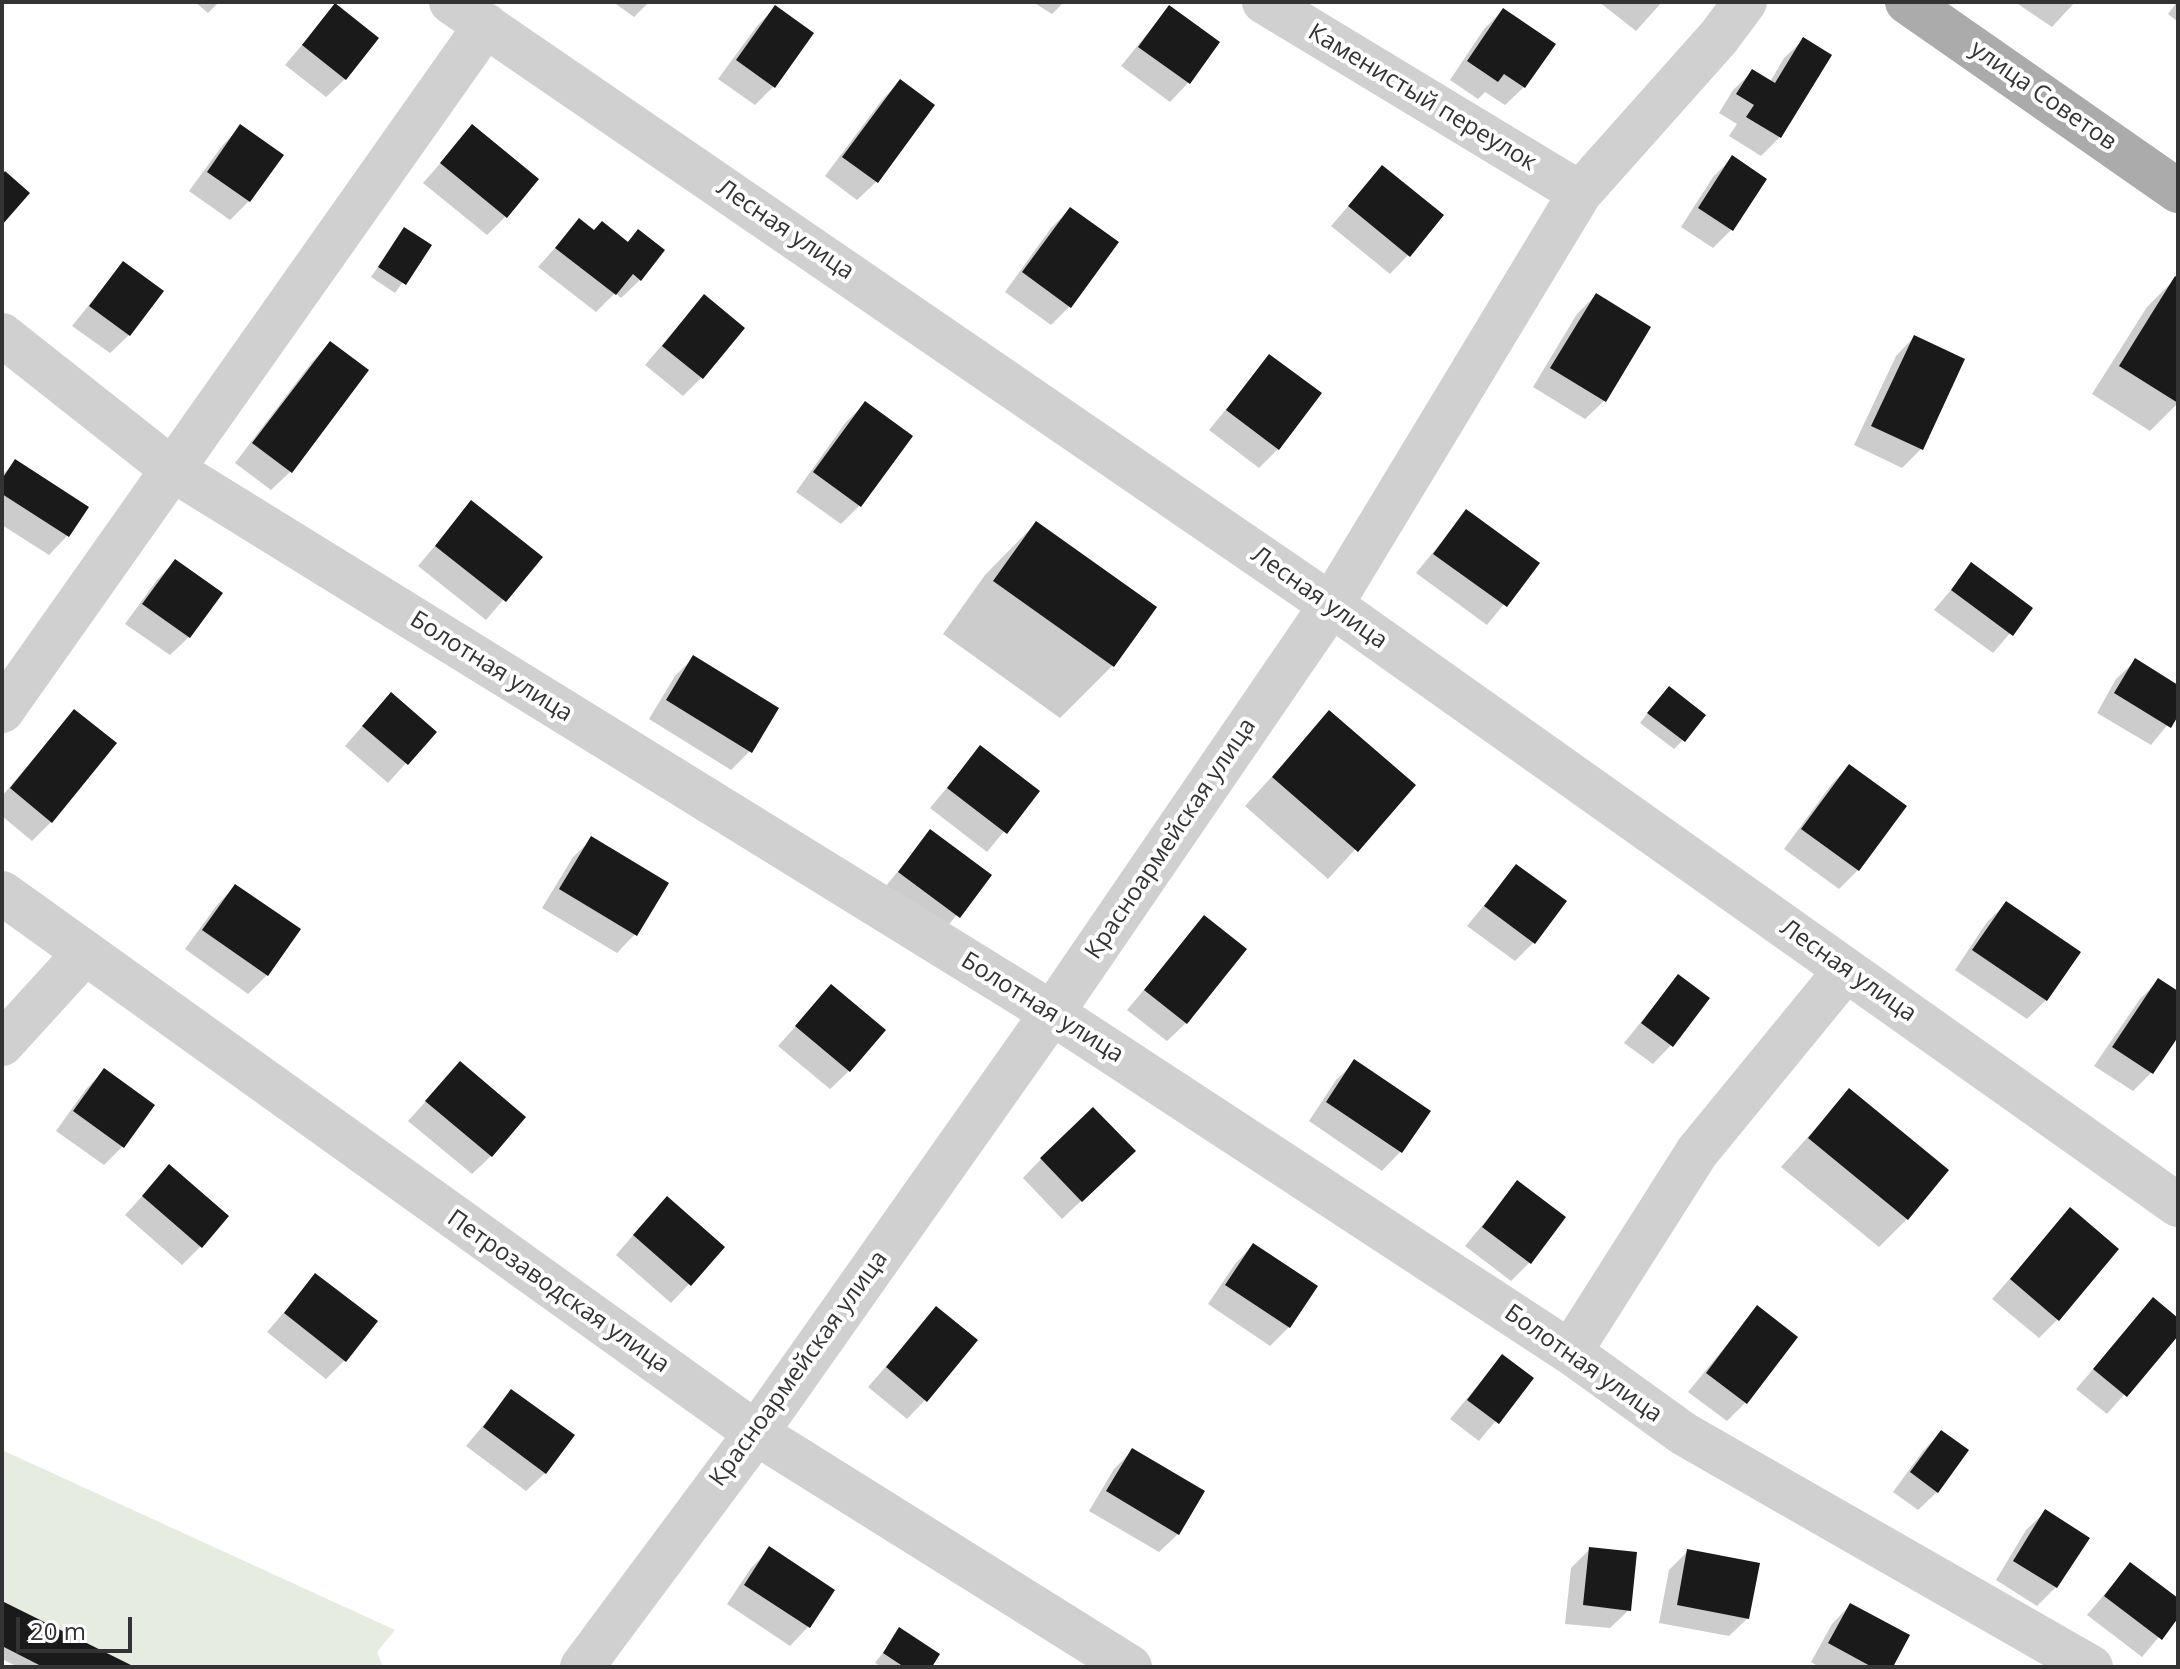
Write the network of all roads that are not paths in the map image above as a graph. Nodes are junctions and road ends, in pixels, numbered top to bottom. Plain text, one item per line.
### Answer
1 (1264, 2) edge
2 (1745, 2) edge
3 (1907, 2) edge
4 (468, 14) edge
5 (2178, 191) edge
6 (1580, 193) junction
7 (2, 335) edge
8 (173, 470) junction
9 (1331, 605) junction
10 (2, 711) edge
11 (2, 893) edge
12 (84, 954) junction
13 (1846, 970) junction
14 (1052, 1013) junction
15 (2, 1044) edge
16 (2178, 1205) edge
17 (1570, 1352) junction
18 (756, 1433) junction
19 (582, 1667) edge
20 (1130, 1667) edge
21 (2091, 1667) edge

1 - 6 street, Каменистый переулок
2 - 6 street, Красноармейская улица
3 - 5 main road, улица Советов
4 - 8 street
4 - 9 street, Лесная улица
6 - 9 street, Красноармейская улица
7 - 8 street, Болотная улица
8 - 10 street
8 - 14 street, Болотная улица
9 - 13 street, Лесная улица
9 - 14 street, Красноармейская улица
11 - 12 street, Петрозаводская улица
12 - 15 street
12 - 18 street, Петрозаводская улица
13 - 16 street, Лесная улица
13 - 17 street
14 - 17 street, Болотная улица
14 - 18 street, Красноармейская улица
17 - 21 street, Болотная улица
18 - 19 street, Красноармейская улица
18 - 20 street, Петрозаводская улица

